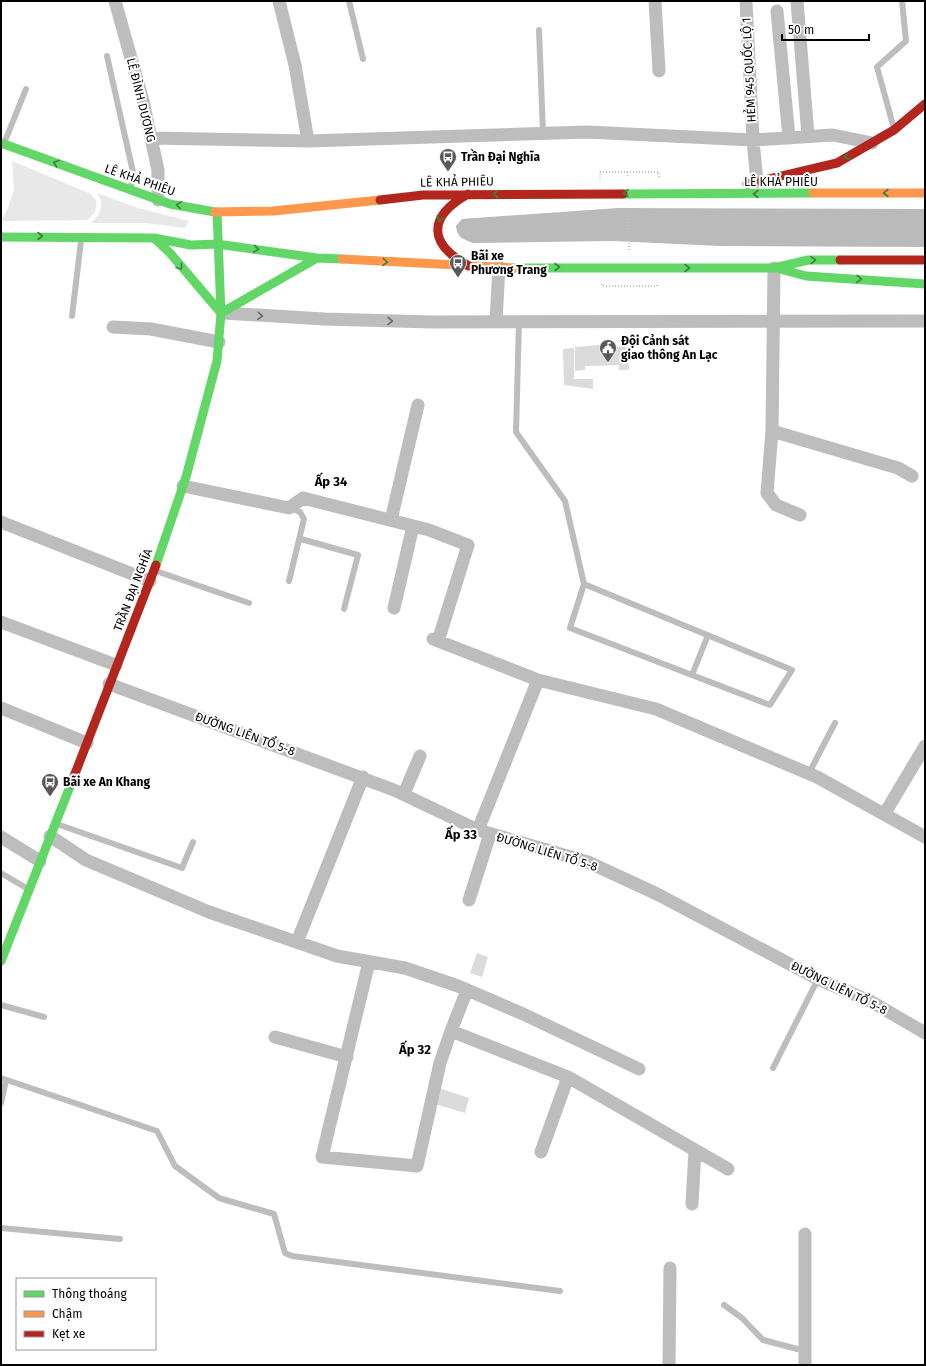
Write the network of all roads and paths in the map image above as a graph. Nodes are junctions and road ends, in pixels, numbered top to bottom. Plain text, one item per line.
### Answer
1 (115, 1) edge
2 (279, 1) edge
3 (349, 1) edge
4 (655, 1) edge
5 (746, 1) edge
6 (797, 1) edge
7 (902, 1) edge
8 (777, 11) dead end
9 (539, 30) dead end
10 (107, 56) dead end
11 (363, 59) dead end
12 (659, 71) dead end
13 (26, 89) dead end
14 (925, 104) edge
15 (894, 130) junction
16 (543, 133) junction
17 (808, 136) junction
18 (151, 138) junction
19 (789, 138) junction
20 (752, 140) junction
21 (308, 141) junction
22 (2, 143) edge
23 (872, 143) junction
24 (628, 172) dead end
25 (628, 180) dead end
26 (757, 182) junction
27 (131, 190) junction
28 (925, 193) edge
29 (468, 194) junction
30 (702, 194) junction
31 (158, 200) junction
32 (628, 202) dead end
33 (218, 212) junction
34 (151, 228) dead end
35 (166, 230) dead end
36 (1, 236) edge
37 (81, 236) junction
38 (197, 236) dead end
39 (154, 238) junction
40 (217, 244) junction
41 (629, 256) dead end
42 (317, 258) junction
43 (925, 260) edge
44 (469, 266) junction
45 (499, 267) junction
46 (774, 268) junction
47 (629, 279) dead end
48 (925, 284) edge
49 (629, 286) dead end
50 (222, 313) junction
51 (72, 316) dead end
52 (496, 321) junction
53 (519, 321) junction
54 (925, 321) edge
55 (773, 322) junction
56 (113, 327) dead end
57 (218, 342) junction
58 (418, 405) dead end
59 (772, 431) junction
60 (912, 476) dead end
61 (183, 486) junction
62 (289, 508) junction
63 (800, 515) dead end
64 (391, 520) junction
65 (1, 522) edge
66 (413, 526) junction
67 (301, 539) junction
68 (152, 576) junction
69 (289, 581) dead end
70 (584, 584) junction
71 (249, 603) dead end
72 (394, 608) dead end
73 (344, 609) dead end
74 (1, 622) edge
75 (708, 635) junction
76 (116, 665) junction
77 (692, 675) junction
78 (538, 680) junction
79 (109, 684) junction
80 (1, 708) edge
81 (835, 723) dead end
82 (87, 742) junction
83 (925, 746) edge
84 (420, 756) dead end
85 (809, 773) junction
86 (363, 777) junction
87 (404, 794) junction
88 (885, 813) junction
89 (55, 824) junction
90 (484, 832) junction
91 (50, 836) junction
92 (1, 837) edge
93 (925, 837) edge
94 (193, 842) dead end
95 (40, 861) junction
96 (1, 873) edge
97 (29, 890) junction
98 (469, 900) dead end
99 (297, 942) junction
100 (1, 961) edge
101 (369, 962) junction
102 (818, 979) junction
103 (467, 990) junction
104 (1, 1005) edge
105 (44, 1017) dead end
106 (451, 1031) junction
107 (925, 1033) edge
108 (275, 1037) dead end
109 (347, 1057) junction
110 (639, 1068) dead end
111 (773, 1068) dead end
112 (568, 1077) junction
113 (4, 1079) edge
114 (1, 1103) edge
115 (695, 1150) junction
116 (541, 1152) dead end
117 (728, 1169) dead end
118 (692, 1204) dead end
119 (1, 1228) edge
120 (805, 1234) dead end
121 (120, 1239) dead end
122 (670, 1268) dead end
123 (560, 1291) dead end
124 (724, 1305) dead end
125 (805, 1351) junction
126 (670, 1365) edge
127 (805, 1365) edge

1 - 18 street, LÊ ĐÌNH DƯƠNG
2 - 21 street
3 - 11 lane
4 - 12 street
5 - 20 street, HẺM 945 QUỐC LỘ 1
6 - 17 street
7 - 15 lane
8 - 19 street
9 - 16 lane
10 - 27 lane
13 - 22 lane
14 - 15 main road
15 - 23 main road
16 - 20 street
16 - 21 street
17 - 19 street
17 - 23 street
18 - 21 street
18 - 31 street, LÊ ĐÌNH DƯƠNG
19 - 20 street
20 - 26 street, HẺM 945 QUỐC LỘ 1
27 -> 22 main road, LÊ KHẢ PHIÊU
23 -> 26 main road
24 - 25 path
26 - 30 main road
27 - 31 main road, LÊ KHẢ PHIÊU
28 -> 30 main road, LÊ KHẢ PHIÊU
30 -> 29 main road, LÊ KHẢ PHIÊU
29 - 33 main road, LÊ KHẢ PHIÊU
29 -> 44 main road
33 -> 31 main road, LÊ KHẢ PHIÊU
32 - 41 path
33 - 40 main road, TRẦN ĐẠI NGHĨA
34 - 35 main road
36 -> 37 main road
37 - 39 main road
37 - 51 lane
38 - 40 main road
39 - 40 main road
39 -> 50 main road
40 -> 42 main road
40 - 50 main road, TRẦN ĐẠI NGHĨA
42 -> 44 main road
42 - 50 main road
46 -> 43 main road
44 - 45 main road
45 -> 46 main road
45 - 52 street
46 -> 48 main road
46 - 55 street
47 - 49 path
50 -> 52 street
50 - 57 main road, TRẦN ĐẠI NGHĨA
52 - 53 street
53 - 55 street
53 - 70 lane
54 - 55 street
55 - 59 street
56 - 57 street
57 - 61 main road, TRẦN ĐẠI NGHĨA
58 - 64 street
59 - 60 street
59 - 63 street
61 - 62 street
61 - 68 main road, TRẦN ĐẠI NGHĨA
62 - 64 street
62 - 67 lane
64 - 66 street
65 - 68 street
66 - 72 street
66 - 78 street
67 - 69 lane
67 - 73 lane
68 - 71 lane
68 - 76 main road, TRẦN ĐẠI NGHĨA
70 - 75 lane
70 - 77 lane
74 - 76 street
75 - 77 lane
75 - 77 lane
76 - 79 main road, TRẦN ĐẠI NGHĨA
78 - 85 street
78 - 90 street
79 - 82 main road, TRẦN ĐẠI NGHĨA
79 - 86 street, ĐƯỜNG LIÊN TỔ 5-8
80 - 82 street
81 - 85 lane
82 - 89 main road, TRẦN ĐẠI NGHĨA
83 - 88 street
84 - 87 street
85 - 88 street
86 - 87 street, ĐƯỜNG LIÊN TỔ 5-8
86 - 99 street
87 - 90 street, ĐƯỜNG LIÊN TỔ 5-8
88 - 93 street
89 - 91 main road, TRẦN ĐẠI NGHĨA
89 - 94 lane
90 - 98 street
90 - 102 street, ĐƯỜNG LIÊN TỔ 5-8
91 - 95 main road, TRẦN ĐẠI NGHĨA
91 - 99 street
92 - 95 street
95 - 97 main road, TRẦN ĐẠI NGHĨA
96 - 97 lane
97 - 100 main road, TRẦN ĐẠI NGHĨA
99 - 101 street
101 - 103 street
101 - 109 street
102 - 107 street, ĐƯỜNG LIÊN TỔ 5-8
102 - 111 lane
103 - 106 street
103 - 110 street
104 - 105 lane
106 - 109 street
106 - 112 street
108 - 109 street
112 - 115 street
112 - 116 street
113 - 114 lane
113 - 123 lane
115 - 117 street
115 - 118 street
119 - 121 lane
120 - 125 street
122 - 126 street
124 - 125 lane
125 - 127 street

